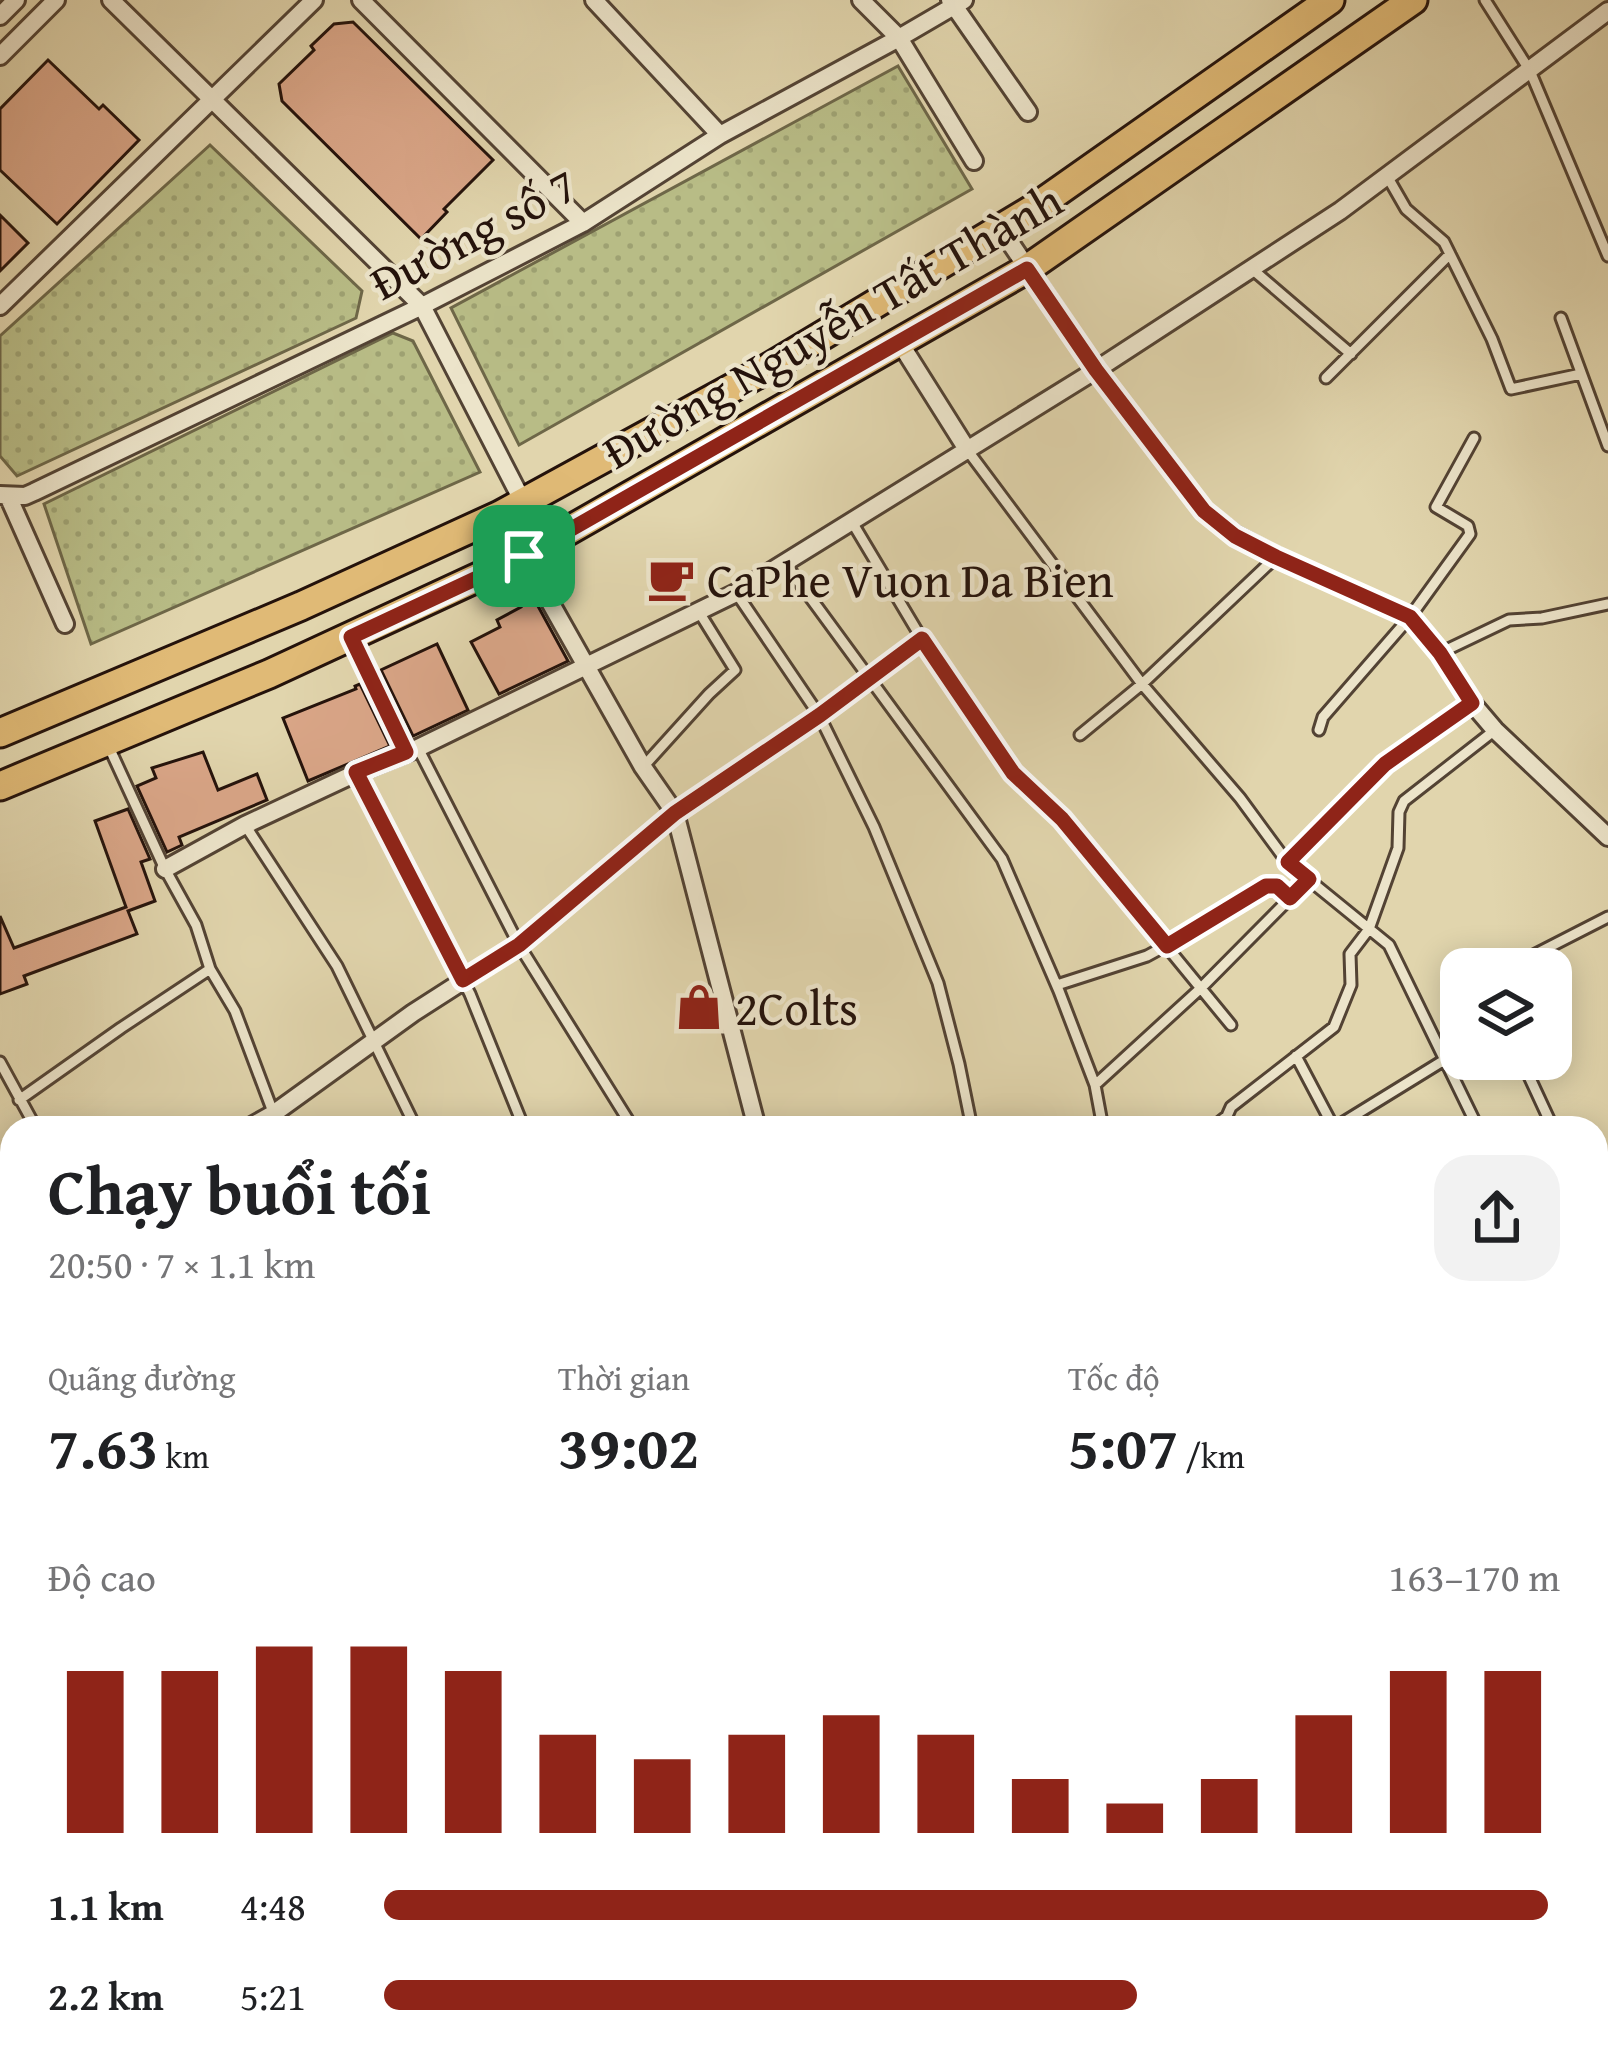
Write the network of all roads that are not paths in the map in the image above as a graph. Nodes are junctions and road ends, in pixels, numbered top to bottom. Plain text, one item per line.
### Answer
1 (16, 0) edge
2 (56, 0) edge
3 (111, 0) edge
4 (314, 0) edge
5 (361, 0) edge
6 (594, 0) edge
7 (861, 0) edge
8 (1330, 0) edge
9 (1413, 0) edge
10 (1485, 0) edge
11 (957, 2) edge
12 (1608, 10) edge
13 (0, 16) edge
14 (899, 38) junction
15 (0, 56) edge
16 (1530, 71) junction
17 (212, 100) junction
18 (1028, 112) dead end
19 (721, 135) junction
20 (974, 160) dead end
21 (1387, 176) junction
22 (583, 223) junction
23 (1001, 229) junction
24 (1450, 254) junction
25 (1608, 256) edge
26 (1027, 269) junction
27 (1252, 269) junction
28 (0, 306) edge
29 (422, 306) junction
30 (1561, 318) dead end
31 (900, 343) junction
32 (1351, 354) junction
33 (1096, 370) junction
34 (1581, 374) junction
35 (1326, 378) dead end
36 (1608, 403) edge
37 (1594, 410) junction
38 (1474, 438) dead end
39 (1608, 446) edge
40 (968, 451) junction
41 (4, 495) edge
42 (512, 508) junction
43 (852, 522) junction
44 (524, 556) junction
45 (1276, 557) junction
46 (785, 563) junction
47 (736, 593) junction
48 (1608, 604) edge
49 (699, 612) junction
50 (1410, 617) junction
51 (64, 624) dead end
52 (351, 637) junction
53 (922, 639) junction
54 (1440, 653) junction
55 (588, 667) junction
56 (870, 679) junction
57 (1142, 684) junction
58 (1472, 703) junction
59 (820, 715) junction
60 (1319, 730) dead end
61 (1496, 730) junction
62 (0, 734) edge
63 (1080, 735) dead end
64 (107, 742) junction
65 (412, 750) junction
66 (643, 766) junction
67 (356, 772) junction
68 (0, 786) edge
69 (675, 813) junction
70 (245, 826) junction
71 (1608, 837) edge
72 (1288, 862) junction
73 (165, 869) junction
74 (1309, 879) junction
75 (1290, 898) junction
76 (1608, 917) edge
77 (1369, 928) junction
78 (519, 945) junction
79 (1167, 946) junction
80 (1547, 948) edge
81 (210, 969) junction
82 (463, 980) junction
83 (1057, 985) junction
84 (1201, 988) junction
85 (1231, 1024) dead end
86 (375, 1042) junction
87 (1440, 1047) edge
88 (1296, 1056) junction
89 (0, 1062) edge
90 (1440, 1063) edge
91 (1456, 1080) edge
92 (1531, 1080) edge
93 (1095, 1085) junction
94 (20, 1100) junction
95 (29, 1116) edge
96 (274, 1116) edge
97 (282, 1116) edge
98 (410, 1116) edge
99 (519, 1116) edge
100 (626, 1116) edge
101 (754, 1116) edge
102 (970, 1116) edge
103 (1100, 1116) edge
104 (1227, 1116) edge
105 (1328, 1116) edge
106 (1353, 1116) edge
107 (1472, 1116) edge
108 (1547, 1116) edge

1 - 13 street
2 - 15 street
3 - 17 street
4 - 17 street
5 - 22 street
6 - 19 street
7 - 14 street
8 - 23 main road, Đường Nguyễn Tất Thành
9 - 26 main road, Đường Nguyễn Tất Thành
10 - 16 lane
11 - 14 street, Đường số 7
11 - 18 street
12 - 16 street
14 - 19 street, Đường số 7
14 - 20 street
16 - 21 street
16 - 25 lane
17 - 28 street
17 - 29 street
19 - 22 street, Đường số 7
21 - 24 lane
21 - 27 street
22 - 29 street, Đường số 7
23 - 26 street
23 - 42 main road, Đường Nguyễn Tất Thành
24 - 32 lane
24 - 34 lane
26 - 31 main road, Đường Nguyễn Tất Thành
26 - 33 street
27 - 32 lane
27 - 33 street
29 - 41 street, Đường số 7
29 - 42 street
30 - 34 lane
31 - 40 street
31 - 44 main road, Đường Nguyễn Tất Thành
32 - 35 lane
33 - 40 street
33 - 45 street
34 - 37 lane
36 - 37 lane
37 - 39 lane
38 - 50 lane
40 - 43 street
40 - 57 lane
41 - 51 street
42 - 44 main road
42 - 62 main road, Đường Nguyễn Tất Thành
43 - 46 street
43 - 53 lane
44 - 52 main road, Đường Nguyễn Tất Thành
44 - 55 street
45 - 50 street
45 - 57 lane
46 - 47 street
46 - 56 lane
47 - 49 street
47 - 59 lane
48 - 54 lane
49 - 55 street
49 - 66 lane
50 - 54 street
50 - 60 lane
52 - 64 main road, Đường Nguyễn Tất Thành
52 - 65 street
53 - 56 street
53 - 79 lane
54 - 58 street
55 - 65 street
55 - 66 street
56 - 59 street
56 - 83 lane
57 - 63 lane
57 - 72 lane
58 - 61 street
58 - 72 lane
59 - 69 street
59 - 102 lane
61 - 71 street
61 - 77 lane
64 - 68 main road, Đường Nguyễn Tất Thành
64 - 73 lane
65 - 67 street
65 - 78 lane
66 - 69 street
67 - 70 street
67 - 82 lane
69 - 78 street
69 - 101 street
70 - 73 street
70 - 86 lane
72 - 74 lane
73 - 81 lane
74 - 75 lane
74 - 77 lane
75 - 79 lane
75 - 84 lane
76 - 80 lane
77 - 87 lane
77 - 88 lane
78 - 82 street
78 - 100 lane
79 - 83 lane
79 - 84 lane
81 - 94 lane
81 - 96 lane
82 - 86 street
82 - 99 lane
83 - 93 lane
84 - 85 lane
84 - 93 lane
86 - 97 street
86 - 98 lane
88 - 104 lane
88 - 105 lane
89 - 94 lane
90 - 106 lane
91 - 107 lane
92 - 108 lane
93 - 103 lane
94 - 95 lane

